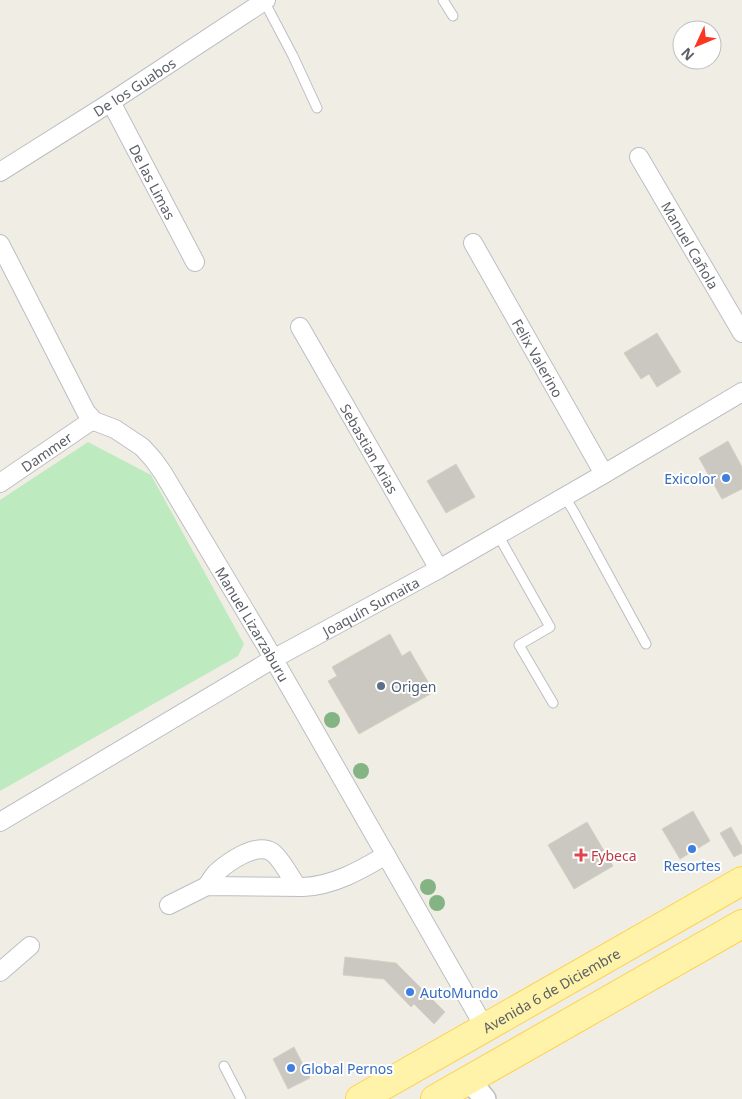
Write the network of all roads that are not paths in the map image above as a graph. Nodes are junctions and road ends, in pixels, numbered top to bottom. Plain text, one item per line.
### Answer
1 (443, 0) edge
2 (265, 1) edge
3 (453, 16) dead end
4 (111, 102) junction
5 (317, 108) dead end
6 (639, 157) dead end
7 (0, 172) edge
8 (473, 243) dead end
9 (0, 244) edge
10 (195, 262) dead end
11 (300, 327) dead end
12 (742, 333) edge
13 (742, 392) edge
14 (94, 420) junction
15 (604, 474) junction
16 (0, 483) edge
17 (565, 497) junction
18 (498, 535) junction
19 (439, 569) junction
20 (646, 644) dead end
21 (273, 659) junction
22 (553, 703) dead end
23 (0, 822) edge
24 (386, 855) junction
25 (742, 881) edge
26 (207, 886) junction
27 (297, 886) junction
28 (169, 905) dead end
29 (742, 924) edge
30 (30, 946) dead end
31 (0, 972) edge
32 (485, 1028) junction
33 (224, 1066) dead end
34 (477, 1089) edge
35 (241, 1099) edge
36 (360, 1099) edge
37 (435, 1099) edge

1 - 3 lane
2 - 4 street, De los Guabos
2 - 5 lane
4 - 7 street, De los Guabos
4 - 10 street, De las Limas
6 - 12 street, Manuel Cañola
8 - 15 street, Felix Valerino
9 - 14 street
11 - 19 street, Sebastian Arias
13 - 15 street, Joaquín Sumaita
14 - 16 street, Dammer
14 - 21 street, Manuel Lizarzaburu
15 - 17 street, Joaquín Sumaita
17 - 18 street, Joaquín Sumaita
17 - 20 lane
18 - 19 street, Joaquín Sumaita
18 - 22 lane
19 - 21 street, Joaquín Sumaita
21 - 23 street, Joaquín Sumaita
21 - 24 street, Manuel Lizarzaburu
24 - 27 street
24 - 32 street, Manuel Lizarzaburu
25 - 32 main road, Avenida 6 de Diciembre
26 - 27 street
26 - 27 street
26 - 28 street
29 - 34 main road
30 - 31 street
32 - 36 main road, Avenida 6 de Diciembre
33 - 35 lane
34 - 37 main road

